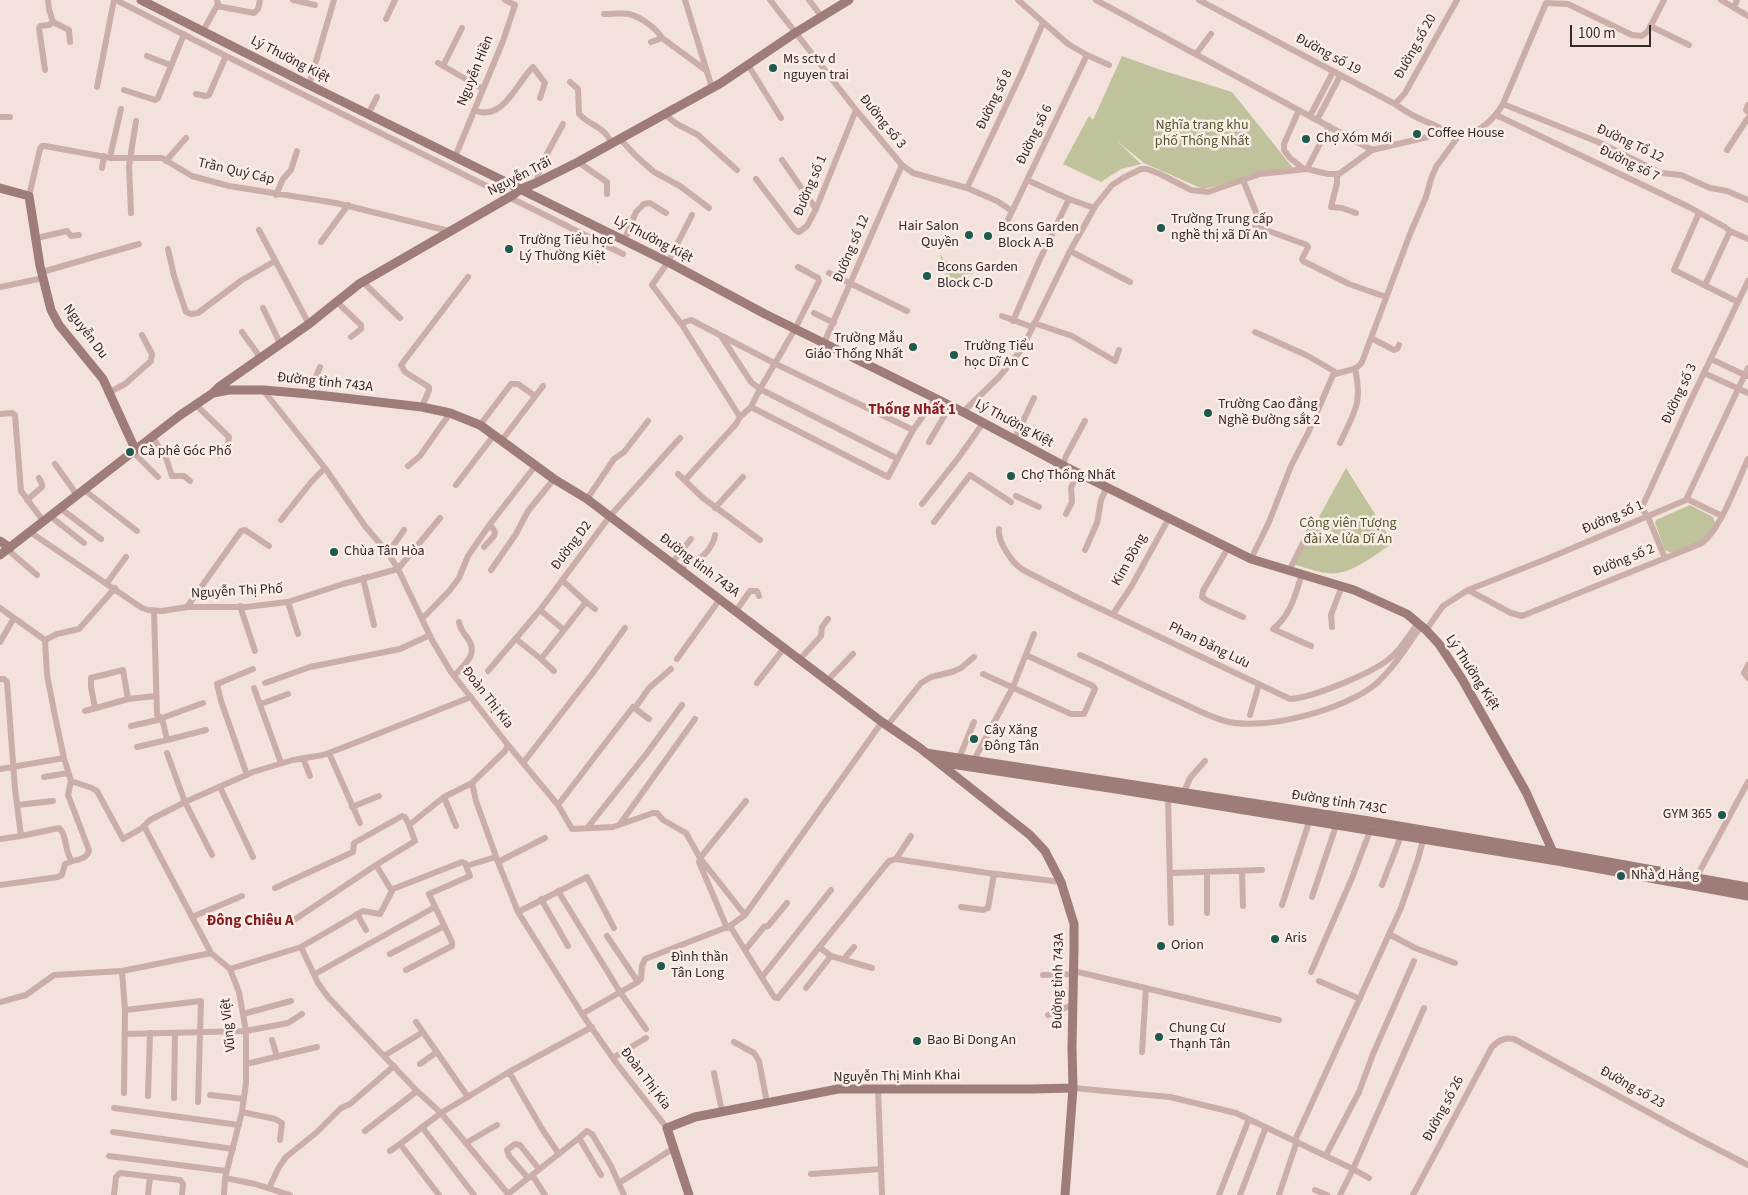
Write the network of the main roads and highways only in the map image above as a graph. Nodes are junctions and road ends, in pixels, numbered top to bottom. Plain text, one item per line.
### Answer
1 (141, 0) edge
2 (846, 1) edge
3 (0, 188) edge
4 (521, 189) junction
5 (213, 393) junction
6 (133, 450) junction
7 (0, 541) edge
8 (9, 549) junction
9 (0, 555) edge
10 (924, 752) junction
11 (957, 760) junction
12 (937, 762) junction
13 (955, 777) junction
14 (1553, 852) junction
15 (1557, 861) junction
16 (1695, 882) junction
17 (1748, 887) edge
18 (1748, 896) edge
19 (1072, 1088) junction
20 (689, 1195) edge
21 (1065, 1195) edge

1 - 4 main road, Lý Thường Kiệt
2 - 4 main road, Nguyễn Trãi
3 - 6 main road, Nguyễn Du
4 - 5 main road, Nguyễn Trãi
4 - 14 main road, Lý Thường Kiệt
5 - 6 main road, Đường tỉnh 743A
5 - 10 main road, Đường tỉnh 743A
6 - 8 main road, Đường tỉnh 743A
7 - 8 main road
8 - 9 main road, Đường tỉnh 743A
10 - 11 main road, Đường tỉnh 743C
10 - 12 main road, Đường tỉnh 743A
11 - 12 main road, Đường tỉnh 743C
11 - 13 main road
11 - 14 main road, Đường tỉnh 743C
11 - 15 main road, Đường tỉnh 743C
12 - 13 main road, Đường tỉnh 743A
13 - 19 main road, Đường tỉnh 743A
14 - 15 main road, Lý Thường Kiệt
14 - 16 main road, Đường tỉnh 743C
15 - 16 main road, Đường tỉnh 743C
16 - 17 main road, Đường tỉnh 743C
16 - 18 main road, Đường tỉnh 743C
19 - 20 main road, Nguyễn Thị Minh Khai
19 - 21 main road, Đường tỉnh 743A

